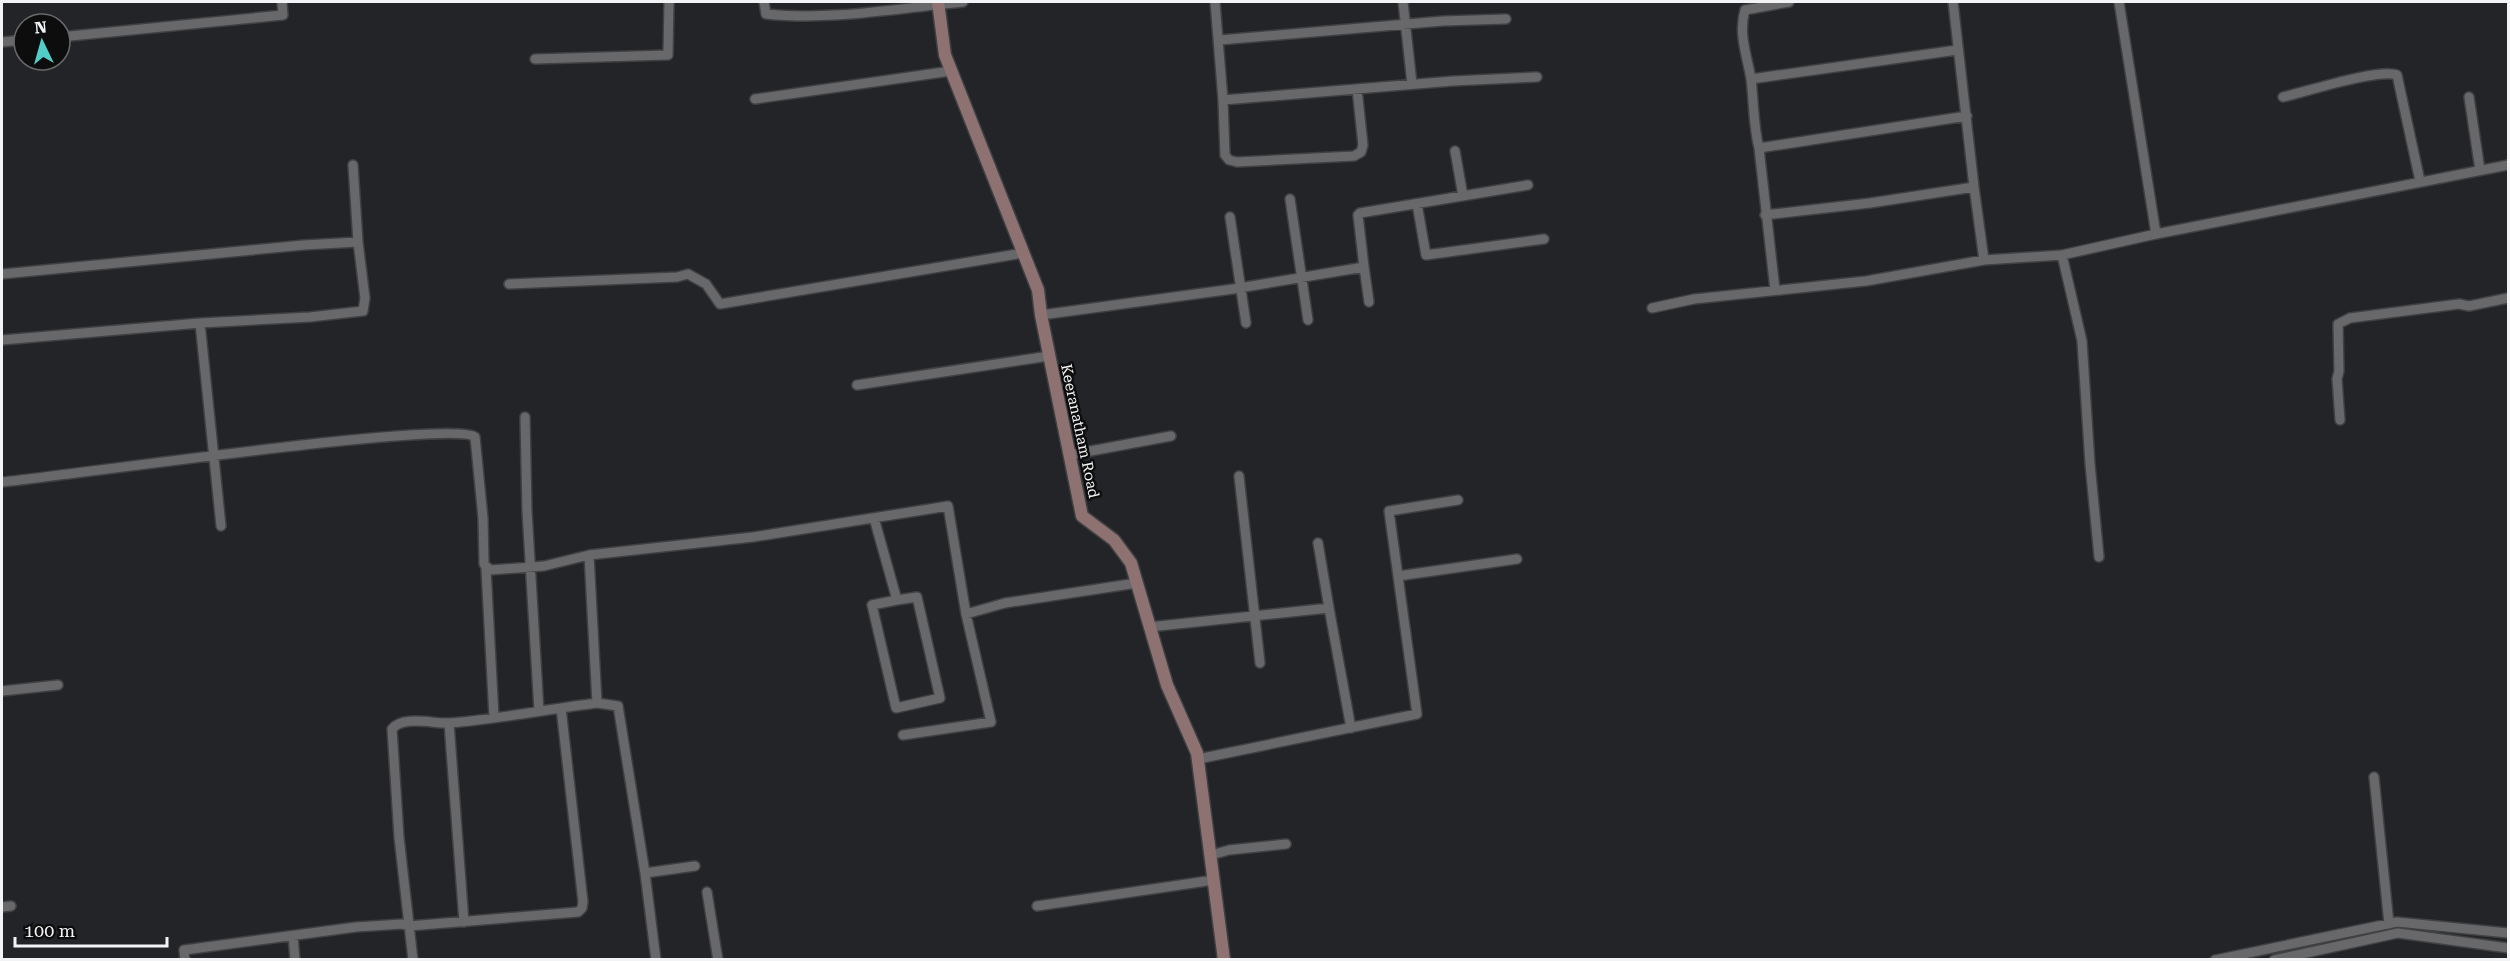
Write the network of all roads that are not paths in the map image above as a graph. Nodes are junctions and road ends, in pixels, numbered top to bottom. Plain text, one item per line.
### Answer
1 (282, 2) edge
2 (669, 2) edge
3 (764, 2) edge
4 (963, 2) edge
5 (1215, 2) edge
6 (1403, 2) edge
7 (1789, 2) edge
8 (1953, 2) edge
9 (2119, 2) edge
10 (938, 3) edge
11 (1506, 19) dead end
12 (1405, 25) junction
13 (72, 36) edge
14 (1220, 40) junction
15 (1957, 50) junction
16 (535, 59) dead end
17 (951, 71) junction
18 (1537, 77) dead end
19 (1751, 79) junction
20 (1412, 84) junction
21 (1357, 89) junction
22 (2469, 97) dead end
23 (2283, 98) dead end
24 (755, 99) dead end
25 (1223, 100) junction
26 (1967, 117) junction
27 (1759, 148) junction
28 (1455, 151) dead end
29 (353, 165) dead end
30 (2508, 165) edge
31 (2480, 170) junction
32 (2420, 181) junction
33 (1528, 185) dead end
34 (1974, 187) junction
35 (1463, 196) junction
36 (1290, 199) dead end
37 (1417, 204) junction
38 (1765, 215) junction
39 (1230, 217) dead end
40 (2156, 234) junction
41 (1544, 239) dead end
42 (358, 242) junction
43 (1023, 253) junction
44 (2062, 255) junction
45 (1984, 260) junction
46 (1364, 267) junction
47 (2, 274) edge
48 (1302, 278) junction
49 (509, 284) dead end
50 (1241, 288) junction
51 (1775, 290) junction
52 (2508, 298) edge
53 (1369, 302) dead end
54 (1652, 308) dead end
55 (1041, 315) junction
56 (1308, 320) dead end
57 (200, 323) junction
58 (1246, 323) dead end
59 (2, 340) edge
60 (1049, 356) junction
61 (857, 385) dead end
62 (525, 417) dead end
63 (2340, 420) dead end
64 (1171, 436) dead end
65 (215, 455) junction
66 (1068, 455) junction
67 (1239, 476) dead end
68 (2, 482) edge
69 (1458, 500) dead end
70 (874, 518) junction
71 (221, 526) dead end
72 (1318, 543) dead end
73 (589, 555) junction
74 (2099, 556) dead end
75 (1517, 560) dead end
76 (531, 567) junction
77 (486, 568) junction
78 (1398, 576) junction
79 (1137, 584) junction
80 (897, 600) junction
81 (1329, 609) junction
82 (966, 614) junction
83 (1254, 616) junction
84 (1149, 627) junction
85 (1260, 663) dead end
86 (58, 685) dead end
87 (2, 691) edge
88 (597, 703) junction
89 (561, 708) junction
90 (539, 711) junction
91 (494, 717) junction
92 (449, 723) junction
93 (1351, 728) junction
94 (903, 735) dead end
95 (1198, 759) junction
96 (2374, 777) dead end
97 (1286, 844) dead end
98 (1211, 855) junction
99 (695, 866) dead end
100 (645, 873) junction
101 (1214, 880) junction
102 (707, 892) dead end
103 (1037, 906) dead end
104 (464, 922) junction
105 (2388, 924) junction
106 (409, 926) junction
107 (2508, 933) edge
108 (293, 936) junction
109 (2508, 948) edge
110 (184, 960) edge
111 (295, 960) edge
112 (412, 960) edge
113 (656, 960) edge
114 (718, 960) edge
115 (1224, 960) edge
116 (2216, 960) edge
117 (2274, 960) edge

1 - 13 street
2 - 16 street
3 - 10 street
4 - 10 street
5 - 14 street
6 - 12 street
7 - 19 street
8 - 15 street
9 - 40 street
10 - 17 street, Keeranatham Road
11 - 12 street
12 - 14 street
12 - 20 street
14 - 25 street
15 - 19 street
15 - 26 street
17 - 24 street
17 - 43 street, Keeranatham Road
18 - 20 street
19 - 27 street
20 - 21 street
21 - 25 street
21 - 25 street
22 - 31 street
23 - 32 street
26 - 27 street
26 - 34 street
27 - 38 street
28 - 35 street
29 - 42 street
30 - 31 street
31 - 32 street
32 - 40 street
33 - 35 street
34 - 38 street
34 - 45 street
35 - 37 street
36 - 48 street
37 - 41 street
37 - 46 street
38 - 51 street
39 - 50 street
40 - 44 street
42 - 47 street
42 - 57 street
43 - 49 street
43 - 55 street, Keeranatham Road
44 - 45 street
44 - 74 street
45 - 51 street
46 - 48 street
46 - 53 street
48 - 50 street
48 - 56 street
50 - 55 street
50 - 58 street
51 - 54 street
52 - 63 street
55 - 60 street, Keeranatham Road
57 - 59 street
57 - 65 street
60 - 61 street
60 - 66 street, Keeranatham Road
62 - 76 street
64 - 66 street
65 - 68 street
65 - 71 street
65 - 77 street
66 - 79 street, Keeranatham Road
67 - 83 street
69 - 78 street
70 - 73 street
70 - 80 street
70 - 82 street
72 - 81 street
73 - 76 street
73 - 88 street
75 - 78 street
76 - 77 street
76 - 90 street
77 - 91 street
78 - 93 street
79 - 82 street
79 - 84 street, Keeranatham Road
80 - 80 street
81 - 83 street
81 - 93 street
82 - 94 street
83 - 84 street
83 - 85 street
84 - 95 street, Keeranatham Road
86 - 87 street
88 - 89 street
88 - 100 street
89 - 90 street
89 - 104 street
90 - 91 street
91 - 92 street
92 - 104 street
92 - 106 street
93 - 95 street
95 - 98 street, Keeranatham Road
96 - 105 street
97 - 98 street
98 - 101 street, Keeranatham Road
99 - 100 street
100 - 113 street
101 - 103 street
101 - 115 street, Keeranatham Road
102 - 114 street
104 - 106 street
105 - 107 street
105 - 116 street
106 - 108 street
106 - 112 street
108 - 110 street
108 - 111 street
109 - 117 street

